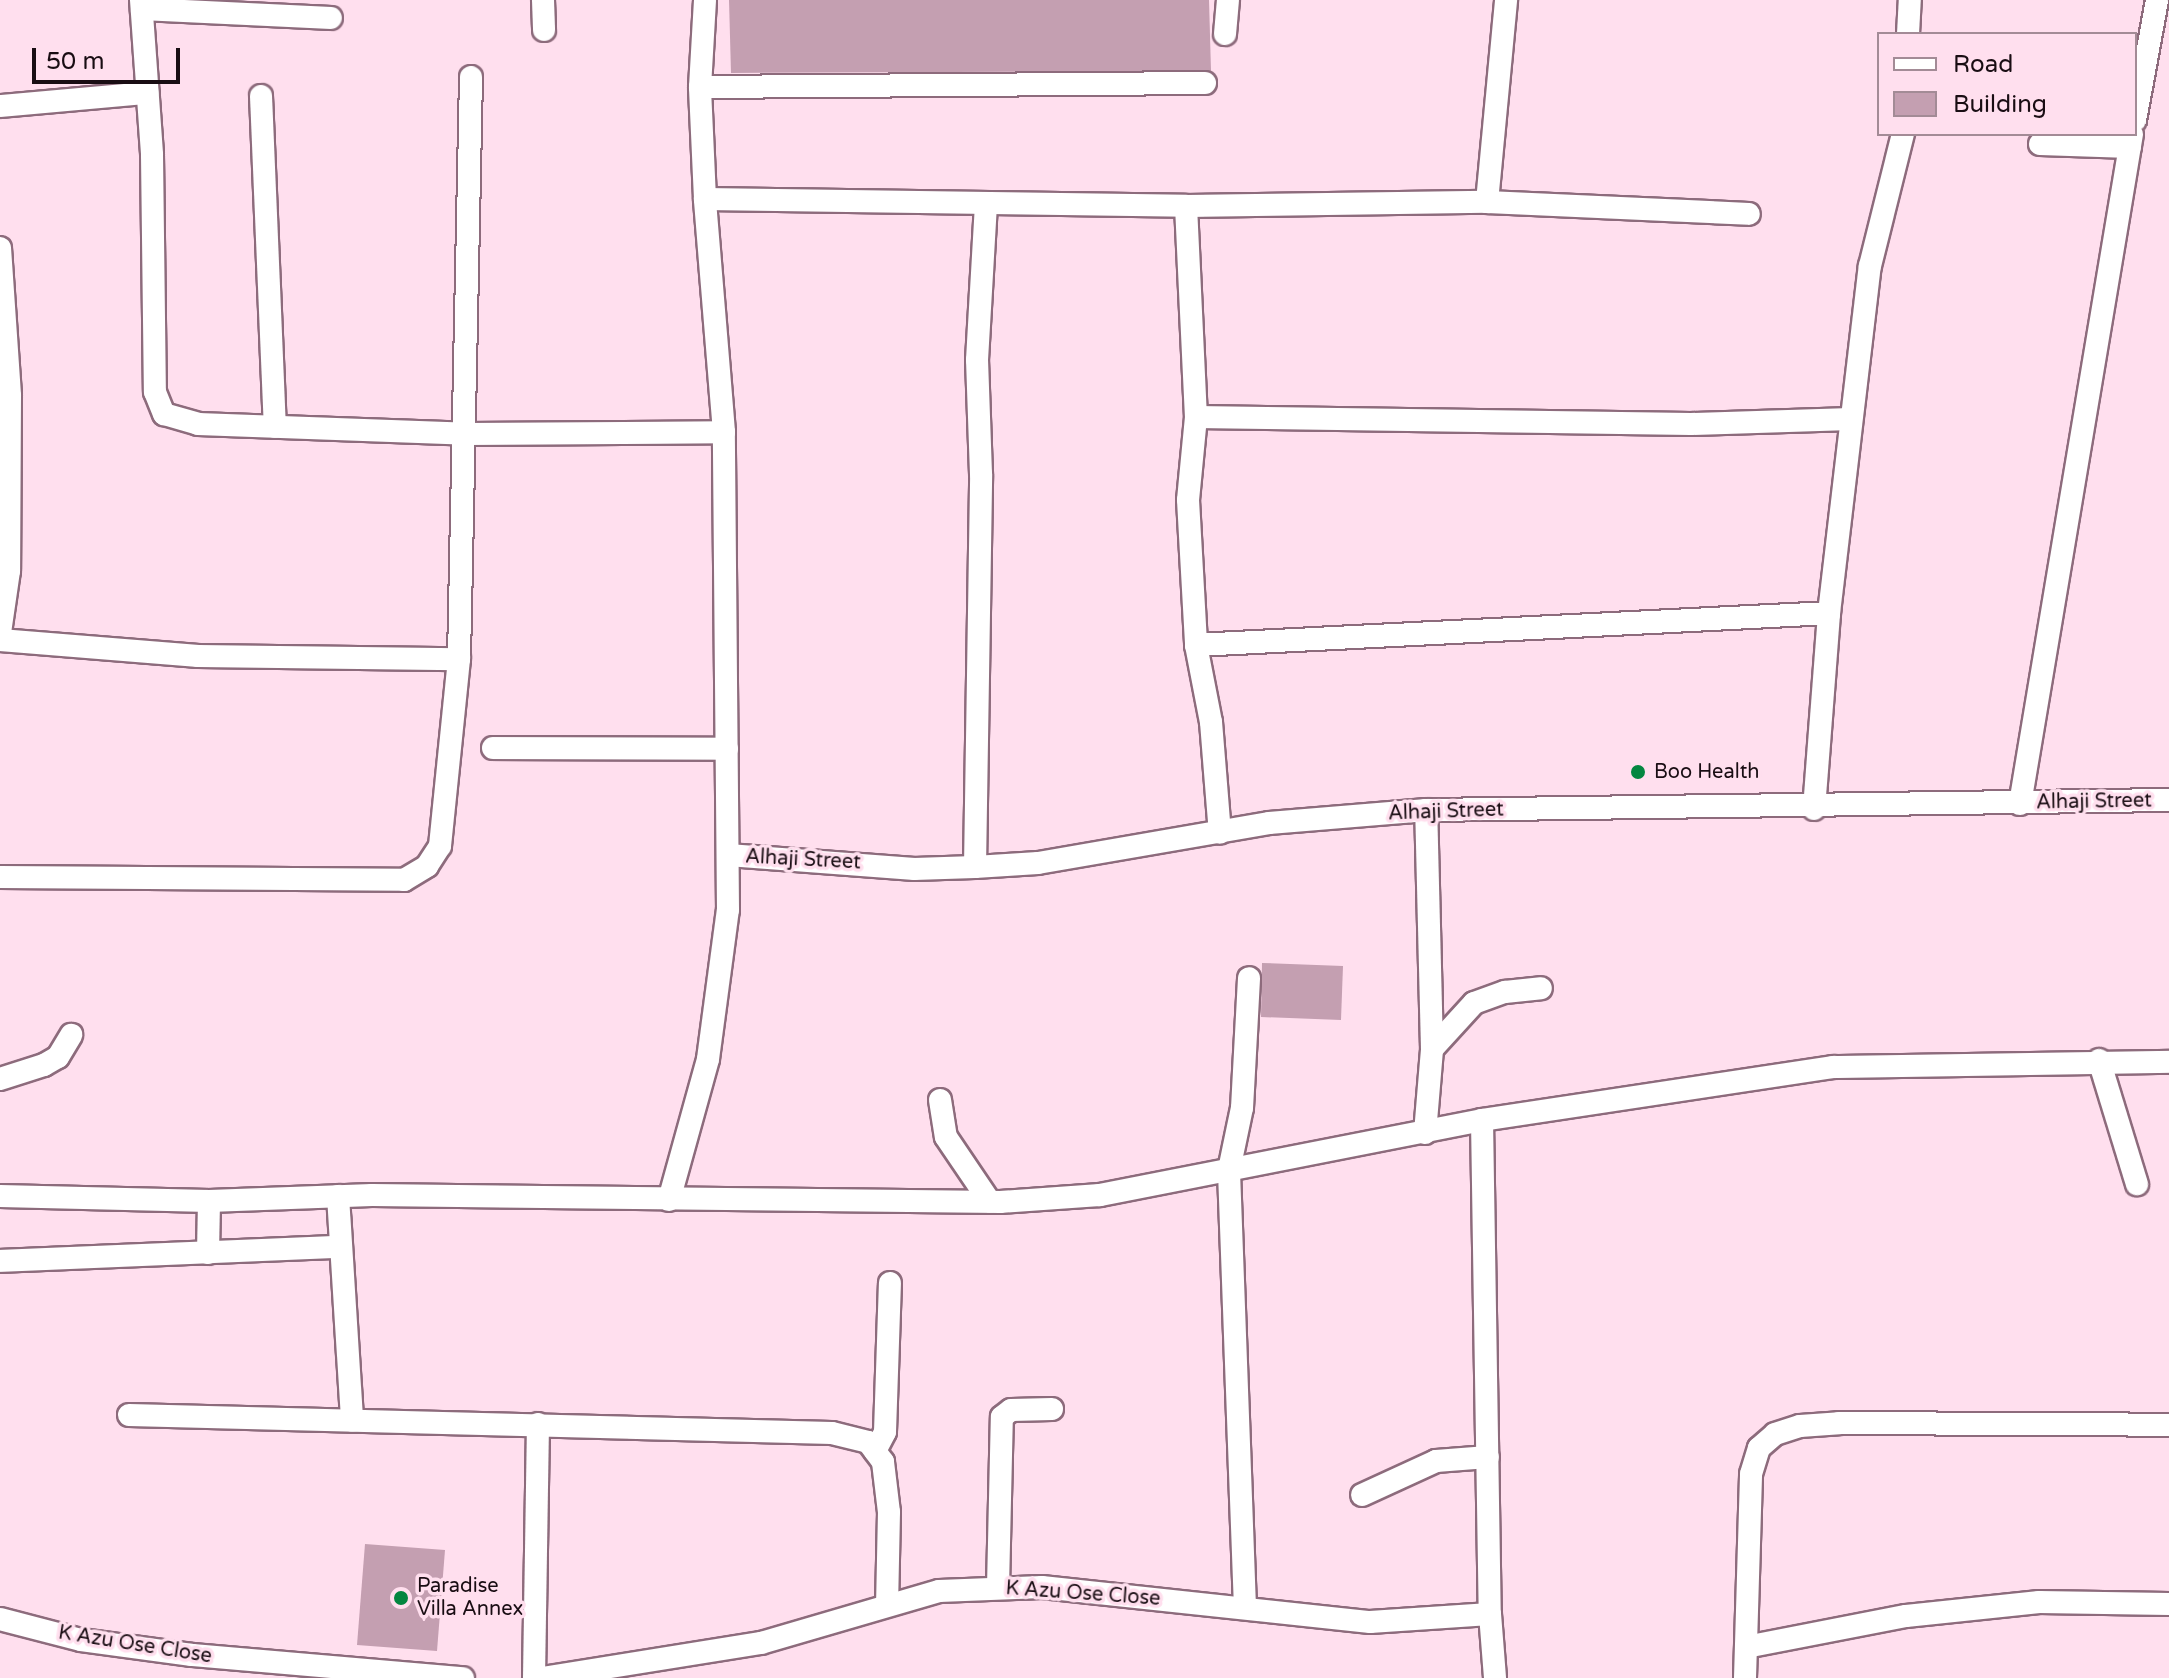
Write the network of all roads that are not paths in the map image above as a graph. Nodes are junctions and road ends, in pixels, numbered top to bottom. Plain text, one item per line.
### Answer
1 (543, 0) edge
2 (705, 0) edge
3 (1228, 0) edge
4 (1506, 0) edge
5 (1910, 0) edge
6 (2157, 0) edge
7 (141, 5) edge
8 (331, 18) dead end
9 (544, 30) dead end
10 (1908, 32) edge
11 (1225, 34) dead end
12 (471, 77) dead end
13 (1205, 83) dead end
14 (700, 87) junction
15 (147, 93) junction
16 (261, 96) dead end
17 (0, 106) edge
18 (2137, 109) edge
19 (1902, 136) edge
20 (2131, 140) edge
21 (2040, 144) dead end
22 (705, 199) junction
23 (1487, 202) junction
24 (986, 203) junction
25 (1186, 206) junction
26 (1749, 214) dead end
27 (0, 248) edge
28 (1196, 417) junction
29 (1851, 419) junction
30 (275, 427) junction
31 (724, 432) junction
32 (467, 434) junction
33 (1829, 613) junction
34 (0, 633) edge
35 (0, 640) edge
36 (1196, 645) junction
37 (459, 659) junction
38 (493, 748) dead end
39 (727, 749) junction
40 (2169, 800) edge
41 (2020, 804) junction
42 (1814, 809) junction
43 (1426, 810) junction
44 (1220, 833) junction
45 (728, 855) junction
46 (975, 867) junction
47 (0, 877) edge
48 (1249, 978) dead end
49 (1541, 988) dead end
50 (71, 1035) dead end
51 (1432, 1049) junction
52 (2099, 1060) junction
53 (2169, 1062) edge
54 (0, 1079) edge
55 (940, 1100) dead end
56 (1482, 1120) junction
57 (1425, 1133) junction
58 (1229, 1170) junction
59 (2137, 1184) dead end
60 (0, 1196) edge
61 (338, 1196) junction
62 (669, 1200) junction
63 (209, 1201) junction
64 (990, 1202) junction
65 (341, 1247) junction
66 (208, 1253) junction
67 (0, 1261) edge
68 (890, 1283) dead end
69 (1052, 1409) dead end
70 (129, 1415) dead end
71 (352, 1421) junction
72 (538, 1424) junction
73 (2169, 1425) edge
74 (875, 1451) junction
75 (1488, 1457) junction
76 (1362, 1495) dead end
77 (998, 1587) junction
78 (887, 1604) junction
79 (2169, 1604) edge
80 (1245, 1608) junction
81 (1490, 1614) junction
82 (0, 1619) edge
83 (1746, 1647) junction
84 (192, 1655) junction
85 (191, 1678) edge
86 (463, 1678) edge
87 (534, 1678) edge
88 (542, 1678) edge
89 (1495, 1678) edge
90 (1745, 1678) edge

1 - 9 street
2 - 14 street
3 - 11 street
4 - 23 street
5 - 10 street
6 - 18 street
7 - 8 street
7 - 15 street
12 - 32 street
13 - 14 street
14 - 22 street
15 - 17 street
15 - 30 street
16 - 30 street
19 - 29 street
20 - 21 street
20 - 41 street
22 - 24 street
22 - 31 street
23 - 25 street
23 - 26 street
24 - 25 street
24 - 46 street
25 - 28 street
27 - 34 street
28 - 29 street
28 - 36 street
29 - 33 street
30 - 32 street
31 - 32 street
31 - 39 street
32 - 37 street
33 - 36 street
33 - 42 street
35 - 37 street
36 - 44 street
37 - 47 street
38 - 39 street
39 - 45 street
40 - 41 street, Alhaji Street
41 - 42 street, Alhaji Street
42 - 43 street, Alhaji Street
43 - 44 street, Alhaji Street
43 - 51 street
44 - 46 street, Alhaji Street
45 - 46 street, Alhaji Street
45 - 62 street
48 - 58 street
49 - 51 street
50 - 54 street
51 - 57 street
52 - 53 street
52 - 56 street
52 - 59 street
55 - 64 street
56 - 57 street
56 - 75 street
57 - 58 street
58 - 64 street
58 - 80 street
60 - 63 street
61 - 62 street
61 - 63 street
61 - 65 street
62 - 64 street
63 - 66 street
65 - 66 street
65 - 71 street
66 - 67 street
68 - 74 street
69 - 77 street
70 - 71 street
71 - 72 street
72 - 74 street
72 - 87 street
73 - 83 street
74 - 78 street
75 - 76 street
75 - 81 street
77 - 78 street, K Azu Ose Close
77 - 80 street, K Azu Ose Close
78 - 88 street, K Azu Ose Close
79 - 83 street
80 - 81 street, K Azu Ose Close
81 - 89 street
82 - 84 street, K Azu Ose Close
83 - 90 street
84 - 85 street
84 - 86 street, K Azu Ose Close

